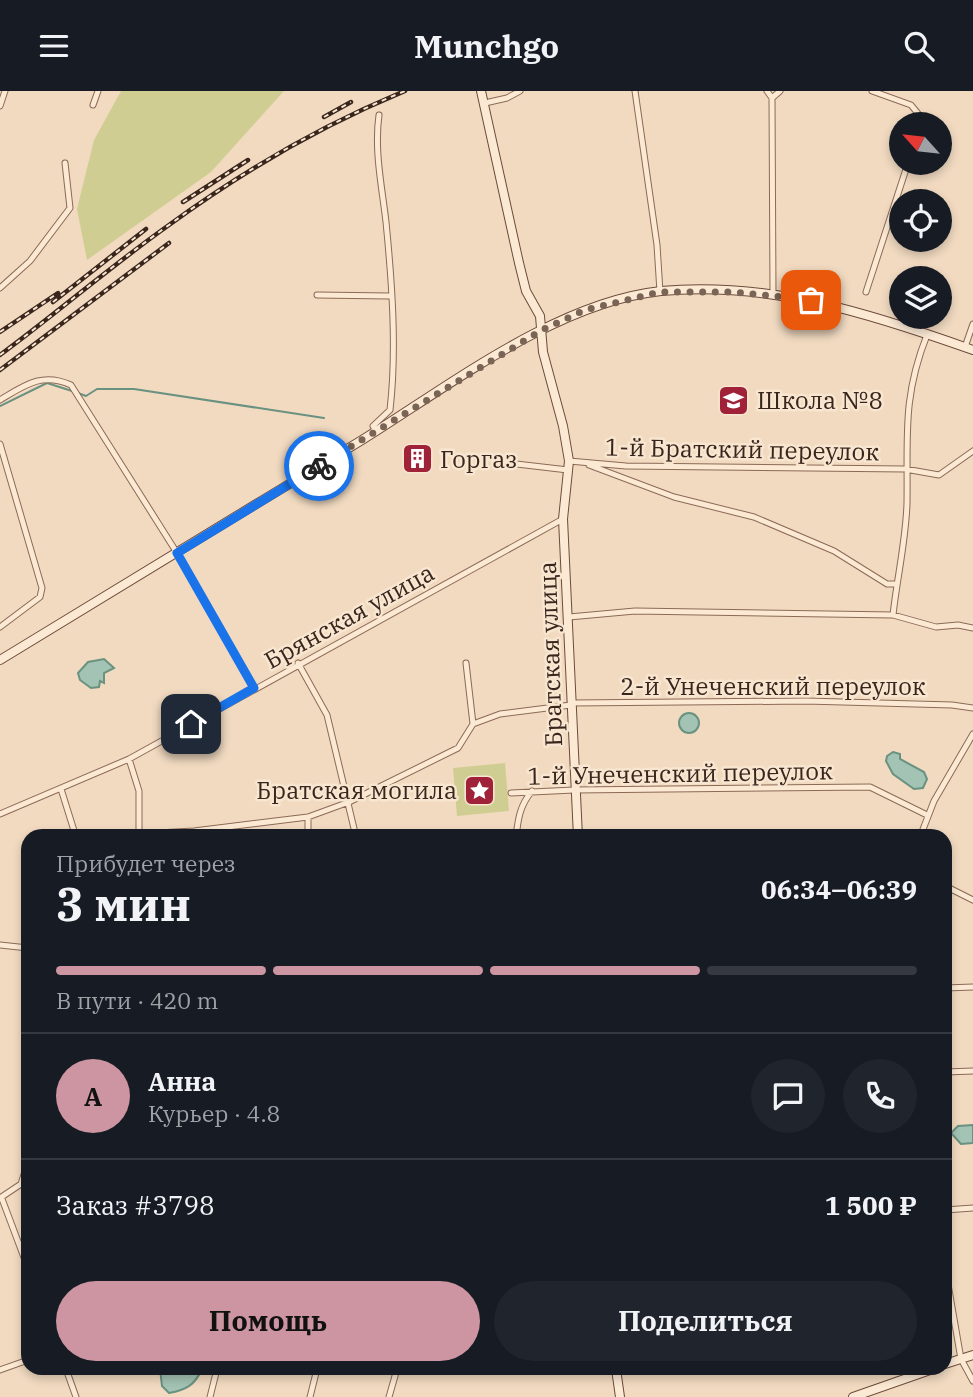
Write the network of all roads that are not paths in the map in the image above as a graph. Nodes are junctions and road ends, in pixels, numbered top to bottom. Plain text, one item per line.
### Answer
1 (5, 91) edge
2 (99, 91) edge
3 (481, 91) edge
4 (520, 91) edge
5 (635, 91) edge
6 (766, 91) edge
7 (780, 91) edge
8 (872, 91) edge
9 (772, 98) junction
10 (485, 103) junction
11 (93, 105) dead end
12 (0, 106) edge
13 (917, 112) edge
14 (379, 115) dead end
15 (65, 163) dead end
16 (904, 175) edge
17 (0, 288) edge
18 (660, 292) junction
19 (866, 292) dead end
20 (773, 294) junction
21 (317, 295) dead end
22 (389, 296) junction
23 (973, 324) edge
24 (542, 330) junction
25 (927, 335) junction
26 (969, 349) edge
27 (0, 400) edge
28 (376, 431) junction
29 (0, 444) edge
30 (973, 451) edge
31 (500, 462) dead end
32 (579, 462) junction
33 (568, 466) junction
34 (905, 469) junction
35 (563, 519) junction
36 (177, 553) junction
37 (897, 584) junction
38 (892, 615) junction
39 (569, 617) junction
40 (0, 627) edge
41 (973, 628) edge
42 (0, 660) edge
43 (298, 663) junction
44 (466, 663) dead end
45 (254, 688) junction
46 (572, 704) junction
47 (973, 708) edge
48 (473, 724) junction
49 (973, 734) edge
50 (129, 759) junction
51 (61, 789) junction
52 (574, 790) junction
53 (532, 791) junction
54 (511, 793) dead end
55 (349, 802) junction
56 (0, 814) edge
57 (927, 815) junction
58 (308, 817) junction
59 (74, 829) edge
60 (139, 829) edge
61 (228, 829) edge
62 (309, 829) edge
63 (354, 829) edge
64 (517, 829) edge
65 (577, 829) edge
66 (923, 829) edge
67 (952, 890) edge
68 (973, 900) edge
69 (0, 945) edge
70 (21, 947) edge
71 (973, 987) edge
72 (952, 988) edge
73 (973, 1071) edge
74 (952, 1072) edge
75 (21, 1186) edge
76 (1, 1199) edge
77 (973, 1208) edge
78 (952, 1210) edge
79 (21, 1250) edge
80 (952, 1307) edge
81 (973, 1355) edge
82 (961, 1359) junction
83 (21, 1362) edge
84 (952, 1362) edge
85 (0, 1370) edge
86 (67, 1375) edge
87 (216, 1375) edge
88 (316, 1375) edge
89 (395, 1375) edge
90 (617, 1375) edge
91 (916, 1375) edge
92 (973, 1381) edge
93 (76, 1397) edge
94 (210, 1397) edge
95 (310, 1397) edge
96 (388, 1397) edge
97 (620, 1397) edge
98 (852, 1397) edge

1 - 12 street
2 - 11 street
3 - 10 main road, Братская улица
4 - 10 street
5 - 18 street
6 - 9 street
7 - 9 street
8 - 13 street
9 - 20 street
10 - 24 main road, Братская улица
14 - 22 street
15 - 17 street
16 - 19 street
18 - 20 main road
18 - 24 main road
20 - 25 main road
21 - 22 street
22 - 28 street
23 - 26 street
24 - 28 main road
24 - 33 main road, Братская улица
25 - 26 main road
25 - 34 street, 1-й Братский переулок
27 - 36 street
28 - 36 main road
29 - 40 street
30 - 34 street, 1-й Братский переулок
31 - 33 street
32 - 33 street, 1-й Братский переулок
32 - 34 street, 1-й Братский переулок
32 - 37 street, 1-й Братский переулок
33 - 35 main road, Братская улица
34 - 37 street, 1-й Братский переулок
35 - 39 main road, Братская улица
35 - 43 street, Брянская улица
36 - 42 main road
36 - 45 street
37 - 38 street, 1-й Братский переулок
38 - 39 street
38 - 41 street
39 - 46 main road, Братская улица
43 - 45 street, Брянская улица
43 - 55 street
44 - 48 street
45 - 50 street, Брянская улица
46 - 47 street, 2-й Унеченский переулок
46 - 48 street, 2-й Унеченский переулок
46 - 52 main road, Братская улица
48 - 55 street
49 - 57 street
50 - 51 street, Брянская улица
50 - 60 street
51 - 56 street, Брянская улица
51 - 59 street
52 - 53 street, 1-й Унеченский переулок
52 - 57 street, 1-й Унеченский переулок
52 - 65 main road, Братская улица
53 - 54 street, 1-й Унеченский переулок
53 - 64 street
55 - 58 street
55 - 63 street
57 - 66 street
58 - 61 street
58 - 62 street
67 - 68 street
69 - 70 street
71 - 72 street
73 - 74 street
75 - 76 street
76 - 79 street
77 - 78 street
80 - 82 street
81 - 82 main road
82 - 84 main road
82 - 92 street
83 - 85 street
86 - 93 street
87 - 94 street
88 - 95 street
89 - 96 street
90 - 97 main road
91 - 98 main road

